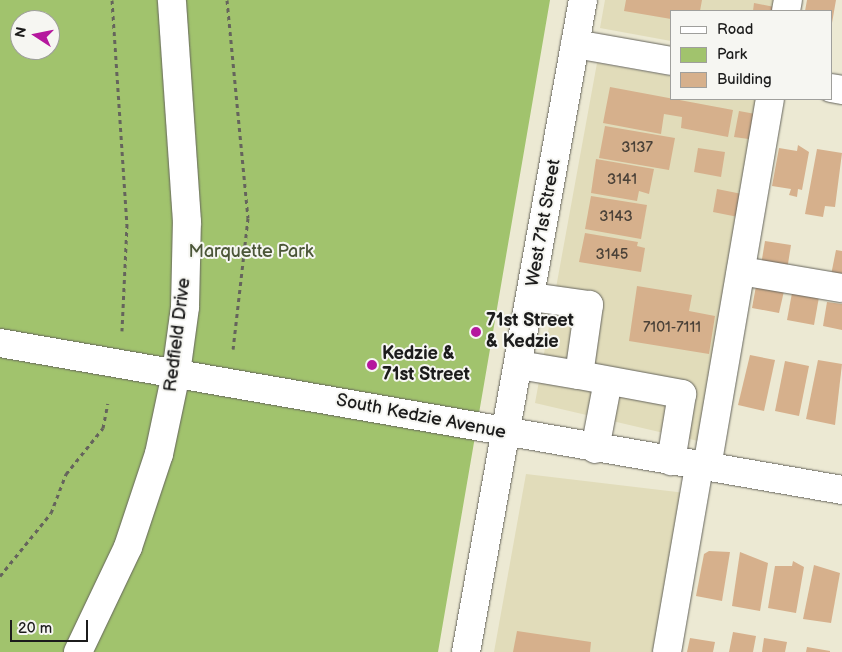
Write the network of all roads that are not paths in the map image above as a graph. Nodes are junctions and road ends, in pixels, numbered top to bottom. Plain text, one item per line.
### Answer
1 (172, 0) edge
2 (582, 0) edge
3 (575, 44) junction
4 (670, 61) edge
5 (770, 100) edge
6 (741, 271) junction
7 (842, 288) edge
8 (531, 297) junction
9 (0, 343) edge
10 (519, 365) junction
11 (176, 373) junction
12 (579, 375) junction
13 (608, 381) junction
14 (506, 433) junction
15 (595, 448) junction
16 (671, 461) junction
17 (703, 467) junction
18 (842, 490) edge
19 (78, 652) edge
20 (466, 652) edge
21 (667, 652) edge

1 - 11 main road, Redfield Drive
2 - 3 main road, West 71st Street
3 - 4 main road
3 - 8 main road, West 71st Street
5 - 6 main road
6 - 7 main road
6 - 17 main road
8 - 10 main road, West 71st Street
8 - 12 main road
9 - 11 main road, South Kedzie Avenue
10 - 12 main road
10 - 14 main road, West 71st Street
11 - 14 main road, South Kedzie Avenue
11 - 19 main road, Redfield Drive
12 - 13 main road
13 - 15 main road
13 - 16 main road
14 - 15 main road, South Kedzie Avenue
14 - 20 main road, West 71st Street
15 - 16 main road, South Kedzie Avenue
16 - 17 main road, South Kedzie Avenue
17 - 18 main road, South Kedzie Avenue
17 - 21 main road

